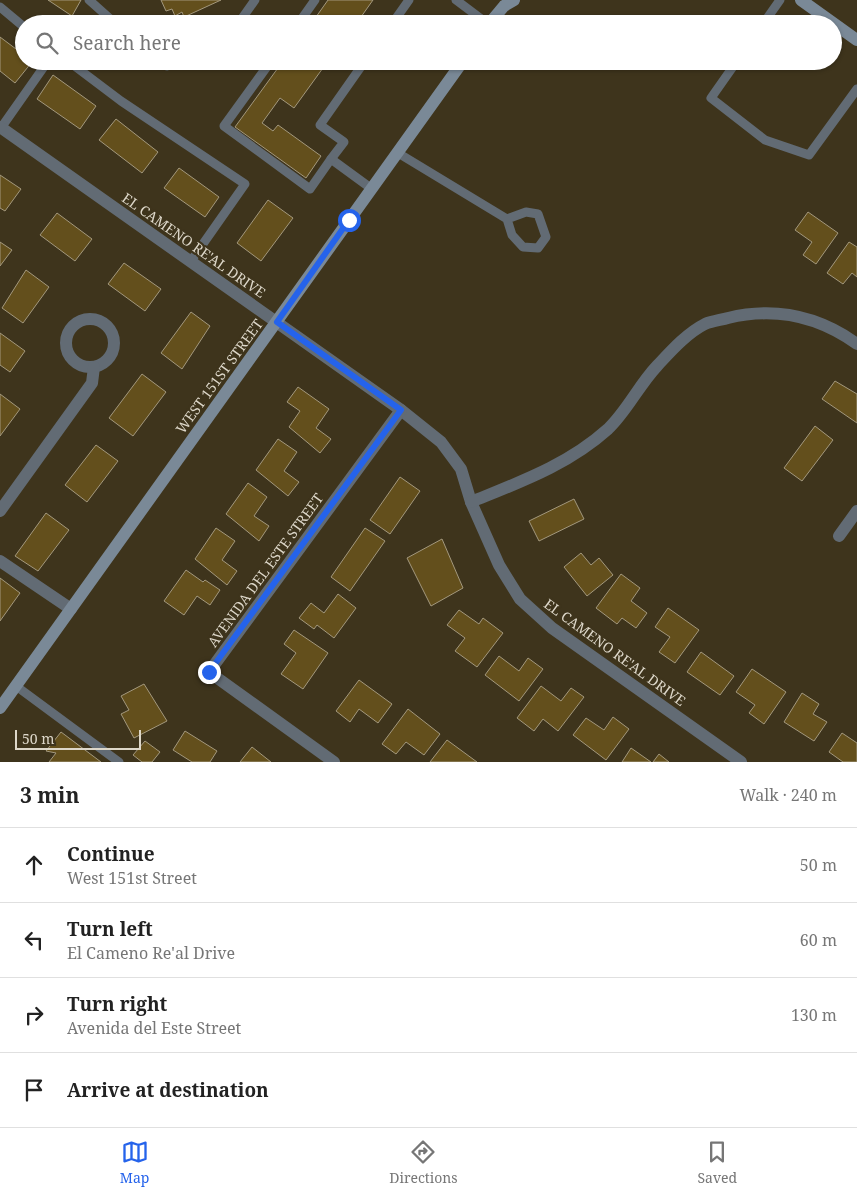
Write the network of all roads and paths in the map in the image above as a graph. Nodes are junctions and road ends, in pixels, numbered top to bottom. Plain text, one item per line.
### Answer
1 (90, 0) edge
2 (255, 0) edge
3 (315, 0) edge
4 (409, 0) edge
5 (456, 0) edge
6 (780, 0) edge
7 (507, 2) edge
8 (809, 2) edge
9 (0, 7) edge
10 (106, 15) edge
11 (244, 15) edge
12 (304, 15) edge
13 (398, 15) edge
14 (476, 15) edge
15 (496, 15) edge
16 (770, 15) edge
17 (825, 15) edge
18 (15, 20) edge
19 (842, 28) edge
20 (857, 40) edge
21 (42, 70) edge
22 (80, 70) edge
23 (264, 70) edge
24 (359, 70) edge
25 (457, 70) edge
26 (731, 70) edge
27 (857, 89) edge
28 (1, 128) edge
29 (398, 153) junction
30 (331, 159) junction
31 (372, 189) junction
32 (507, 219) junction
33 (191, 262) junction
34 (277, 322) junction
35 (857, 344) edge
36 (94, 367) dead end
37 (401, 410) junction
38 (471, 502) junction
39 (0, 511) edge
40 (857, 511) edge
41 (839, 536) dead end
42 (0, 561) edge
43 (71, 608) junction
44 (16, 686) junction
45 (0, 708) edge
46 (119, 762) edge
47 (334, 762) edge
48 (740, 762) edge

1 - 10 lane
2 - 11 lane
3 - 12 lane
4 - 13 lane
5 - 14 lane
6 - 16 lane
7 - 15 street
8 - 17 street
9 - 18 lane
19 - 20 street
21 - 28 lane
22 - 33 lane
23 - 30 lane
24 - 30 lane
25 - 29 street, WEST 151ST STREET
26 - 27 lane
28 - 33 street, EL CAMENO RE'AL DRIVE
29 - 31 street, WEST 151ST STREET
29 - 32 lane
30 - 31 lane
31 - 34 street, WEST 151ST STREET
32 - 32 lane
33 - 34 street, EL CAMENO RE'AL DRIVE
34 - 37 street, EL CAMENO RE'AL DRIVE
34 - 43 street, WEST 151ST STREET
35 - 38 street
36 - 39 street
37 - 38 street, EL CAMENO RE'AL DRIVE
37 - 47 street, AVENIDA DEL ESTE STREET
38 - 48 street, EL CAMENO RE'AL DRIVE
40 - 41 street
42 - 43 street
43 - 44 street, WEST 151ST STREET
44 - 45 street, WEST 151ST STREET
44 - 46 lane

